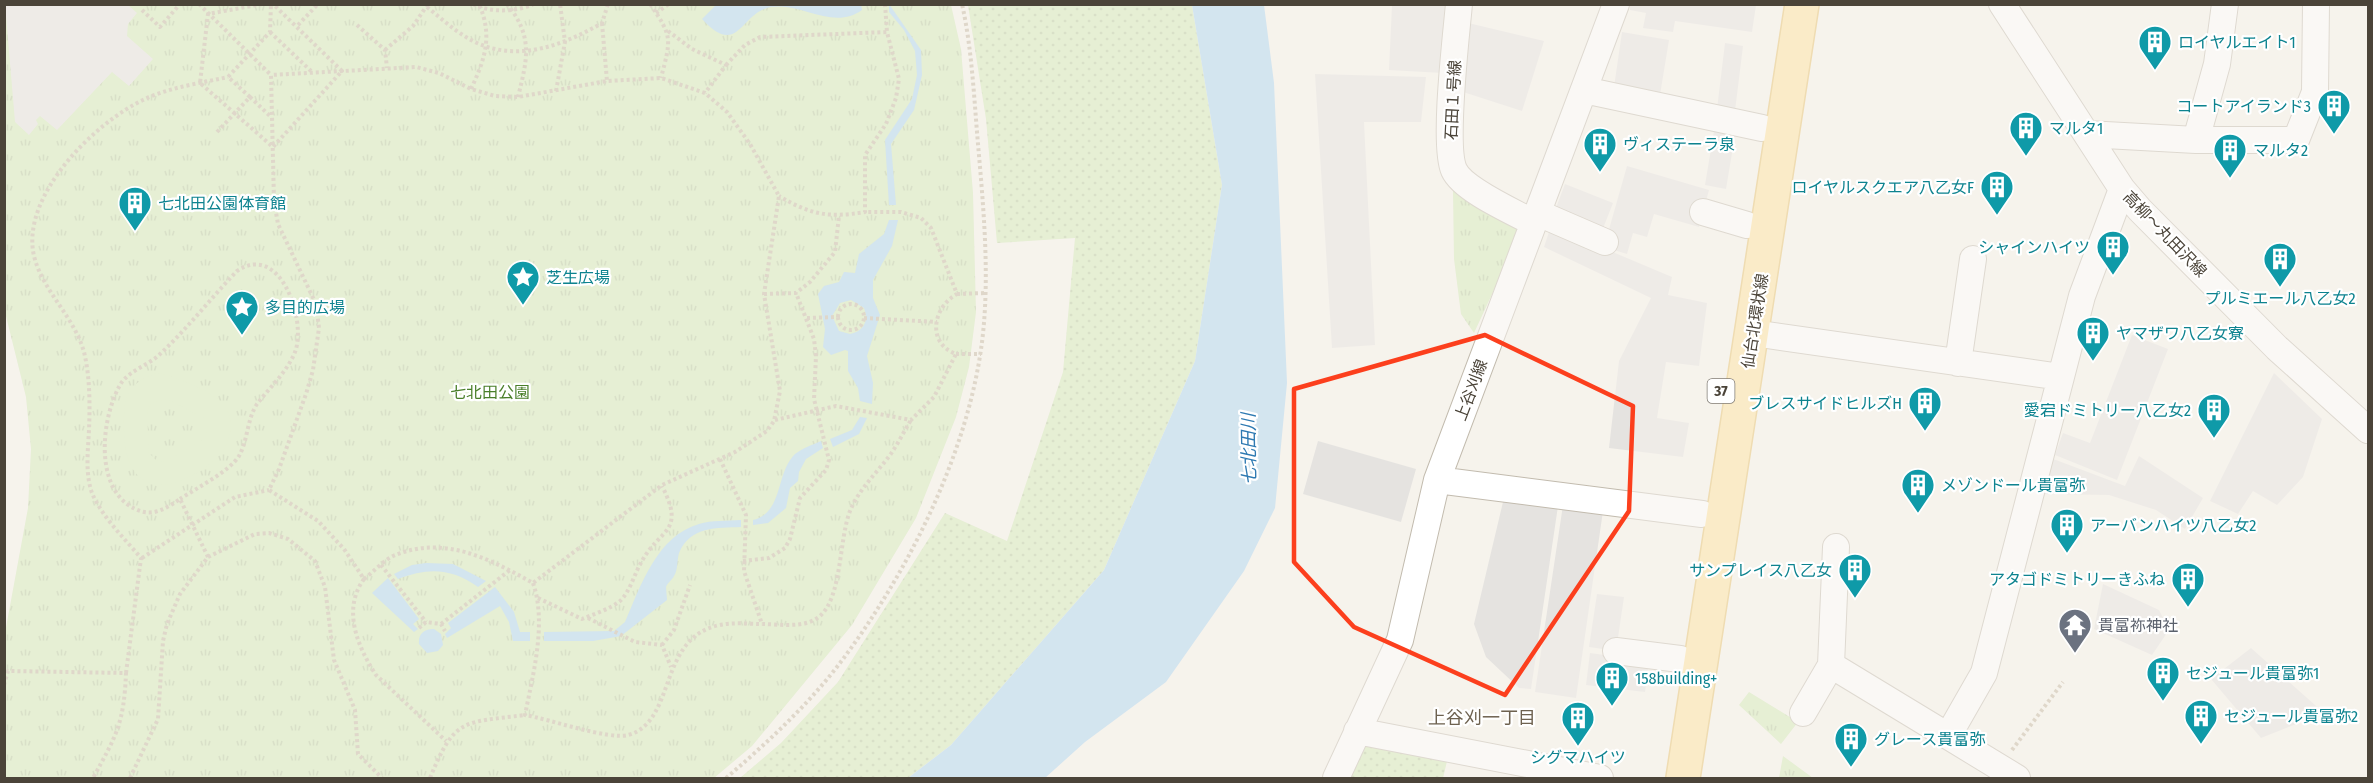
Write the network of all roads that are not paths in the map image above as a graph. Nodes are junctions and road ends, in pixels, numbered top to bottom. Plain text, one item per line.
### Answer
1 (1459, 4) edge
2 (1616, 4) edge
3 (1781, 4) edge
4 (1802, 4) edge
5 (2002, 4) edge
6 (2225, 4) edge
7 (2316, 4) edge
8 (1584, 90) junction
9 (1762, 128) junction
10 (2087, 134) junction
11 (2196, 140) junction
12 (2122, 189) junction
13 (1703, 212) dead end
14 (1536, 218) junction
15 (1747, 225) junction
16 (1605, 242) dead end
17 (1973, 259) dead end
18 (1753, 333) junction
19 (1958, 363) junction
20 (2061, 377) junction
21 (2368, 430) edge
22 (1437, 480) junction
23 (1702, 514) junction
24 (1836, 547) dead end
25 (1616, 651) dead end
26 (1680, 659) junction
27 (1831, 665) junction
28 (1803, 713) dead end
29 (1357, 731) junction
30 (1948, 736) junction
31 (2008, 773) edge
32 (1336, 778) edge
33 (1600, 778) edge
34 (1663, 778) edge
35 (1683, 778) edge

1 - 14 street, 石田１号線
2 - 8 street, 上谷刈線
3 - 9 main road, 仙台北環状線 / 37
4 - 18 main road, 仙台北環状線 / 37
5 - 10 street, 高柳～丸田沢線
6 - 11 street
7 - 11 street
8 - 9 street
8 - 14 street, 上谷刈線
9 - 15 main road, 仙台北環状線 / 37
10 - 11 street
10 - 12 street, 高柳～丸田沢線
12 - 20 street
12 - 21 street, 高柳～丸田沢線
13 - 15 street
14 - 16 street, 石田１号線
14 - 22 street, 上谷刈線
15 - 23 main road, 仙台北環状線 / 37
17 - 19 street
18 - 19 street
18 - 35 main road, 仙台北環状線 / 37
19 - 20 street
20 - 30 street
22 - 23 street
22 - 29 street, 上谷刈線
23 - 26 main road, 仙台北環状線 / 37
24 - 27 street
25 - 26 street
26 - 34 main road, 仙台北環状線 / 37
27 - 28 street
27 - 30 street
29 - 32 street, 上谷刈線
29 - 33 street
30 - 31 street

